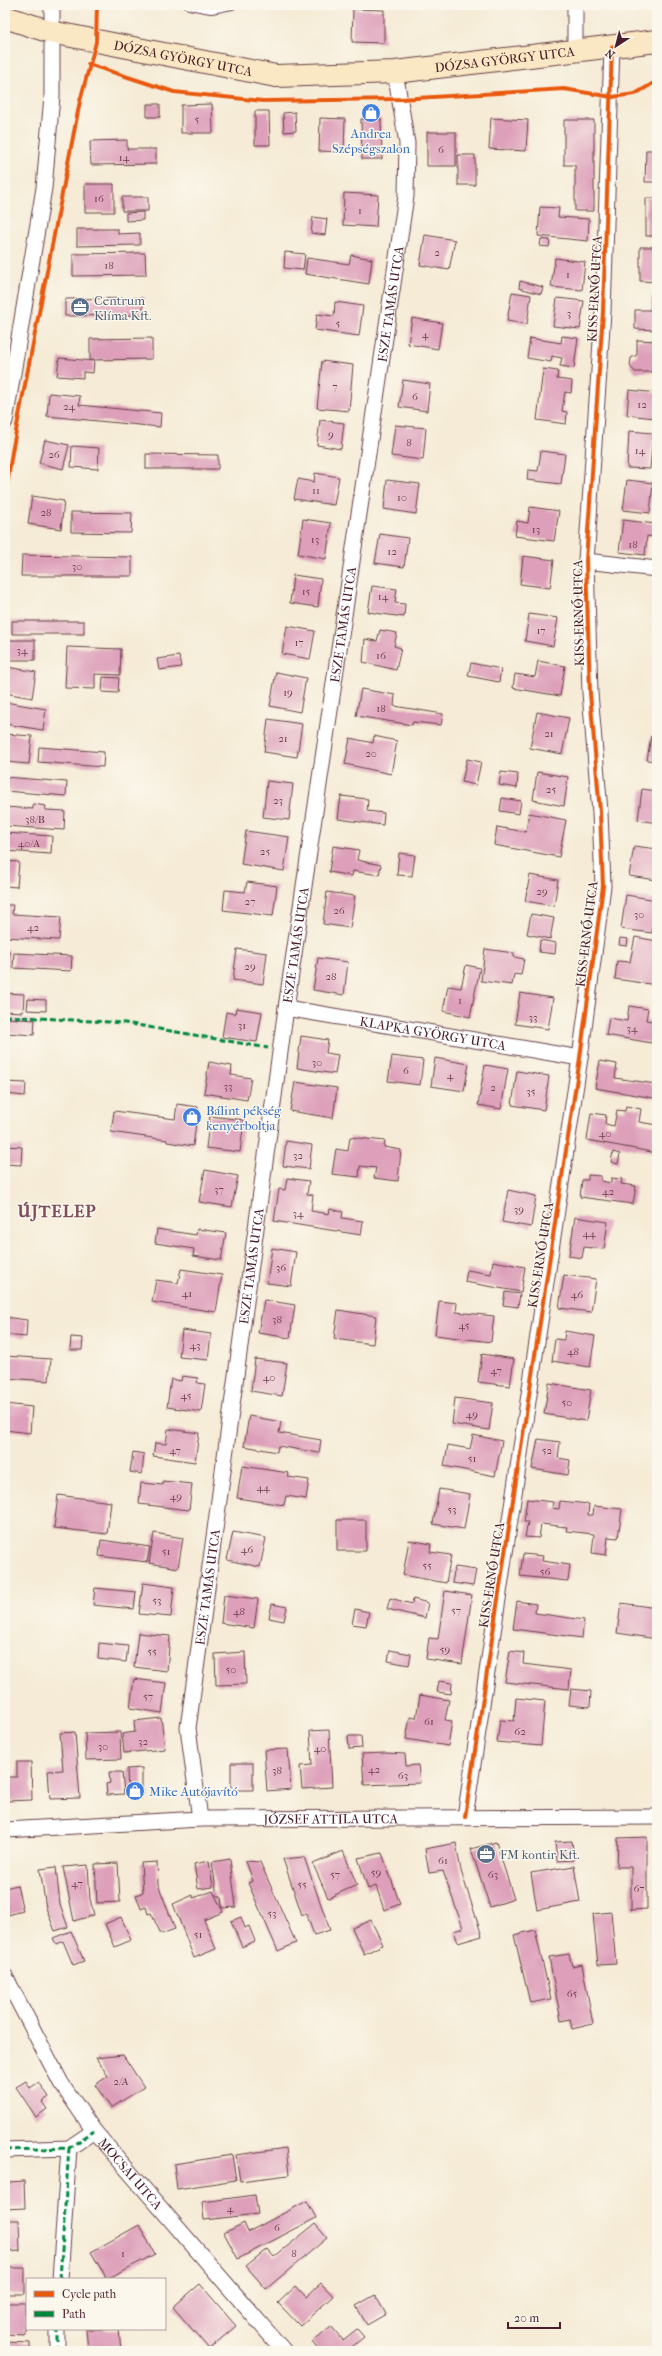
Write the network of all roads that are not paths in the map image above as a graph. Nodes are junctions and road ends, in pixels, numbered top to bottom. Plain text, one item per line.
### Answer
1 (52, 5) edge
2 (189, 5) edge
3 (232, 5) edge
4 (575, 5) edge
5 (5, 17) edge
6 (52, 32) junction
7 (657, 41) edge
8 (612, 46) junction
9 (575, 52) junction
10 (395, 72) junction
11 (5, 421) edge
12 (586, 561) junction
13 (657, 569) edge
14 (286, 1008) junction
15 (580, 1058) junction
16 (465, 1817) junction
17 (657, 1817) edge
18 (200, 1819) junction
19 (5, 1830) edge
20 (5, 1976) edge
21 (94, 2131) junction
22 (69, 2148) junction
23 (5, 2150) edge
24 (60, 2278) edge
25 (57, 2330) edge
26 (57, 2351) edge
27 (284, 2351) edge

1 - 6 street
2 - 3 lane
4 - 9 street
5 - 6 main road, DÓZSA GYÖRGY UTCA
6 - 10 main road, DÓZSA GYÖRGY UTCA
6 - 11 street
7 - 8 main road, DÓZSA GYÖRGY UTCA
8 - 9 main road, DÓZSA GYÖRGY UTCA
8 - 12 street, KISS ERNŐ UTCA
9 - 10 main road, DÓZSA GYÖRGY UTCA
10 - 14 street, ESZE TAMÁS UTCA
12 - 13 street
12 - 15 street, KISS ERNŐ UTCA
14 - 15 street, KLAPKA GYÖRGY UTCA
14 - 18 street, ESZE TAMÁS UTCA
15 - 16 street, KISS ERNŐ UTCA
16 - 17 street, JÓZSEF ATTILA UTCA
16 - 18 street, JÓZSEF ATTILA UTCA
18 - 19 street, JÓZSEF ATTILA UTCA
20 - 21 street, MOCSAI UTCA
21 - 22 street
21 - 27 street, MOCSAI UTCA
22 - 23 street
22 - 24 street
25 - 26 street

